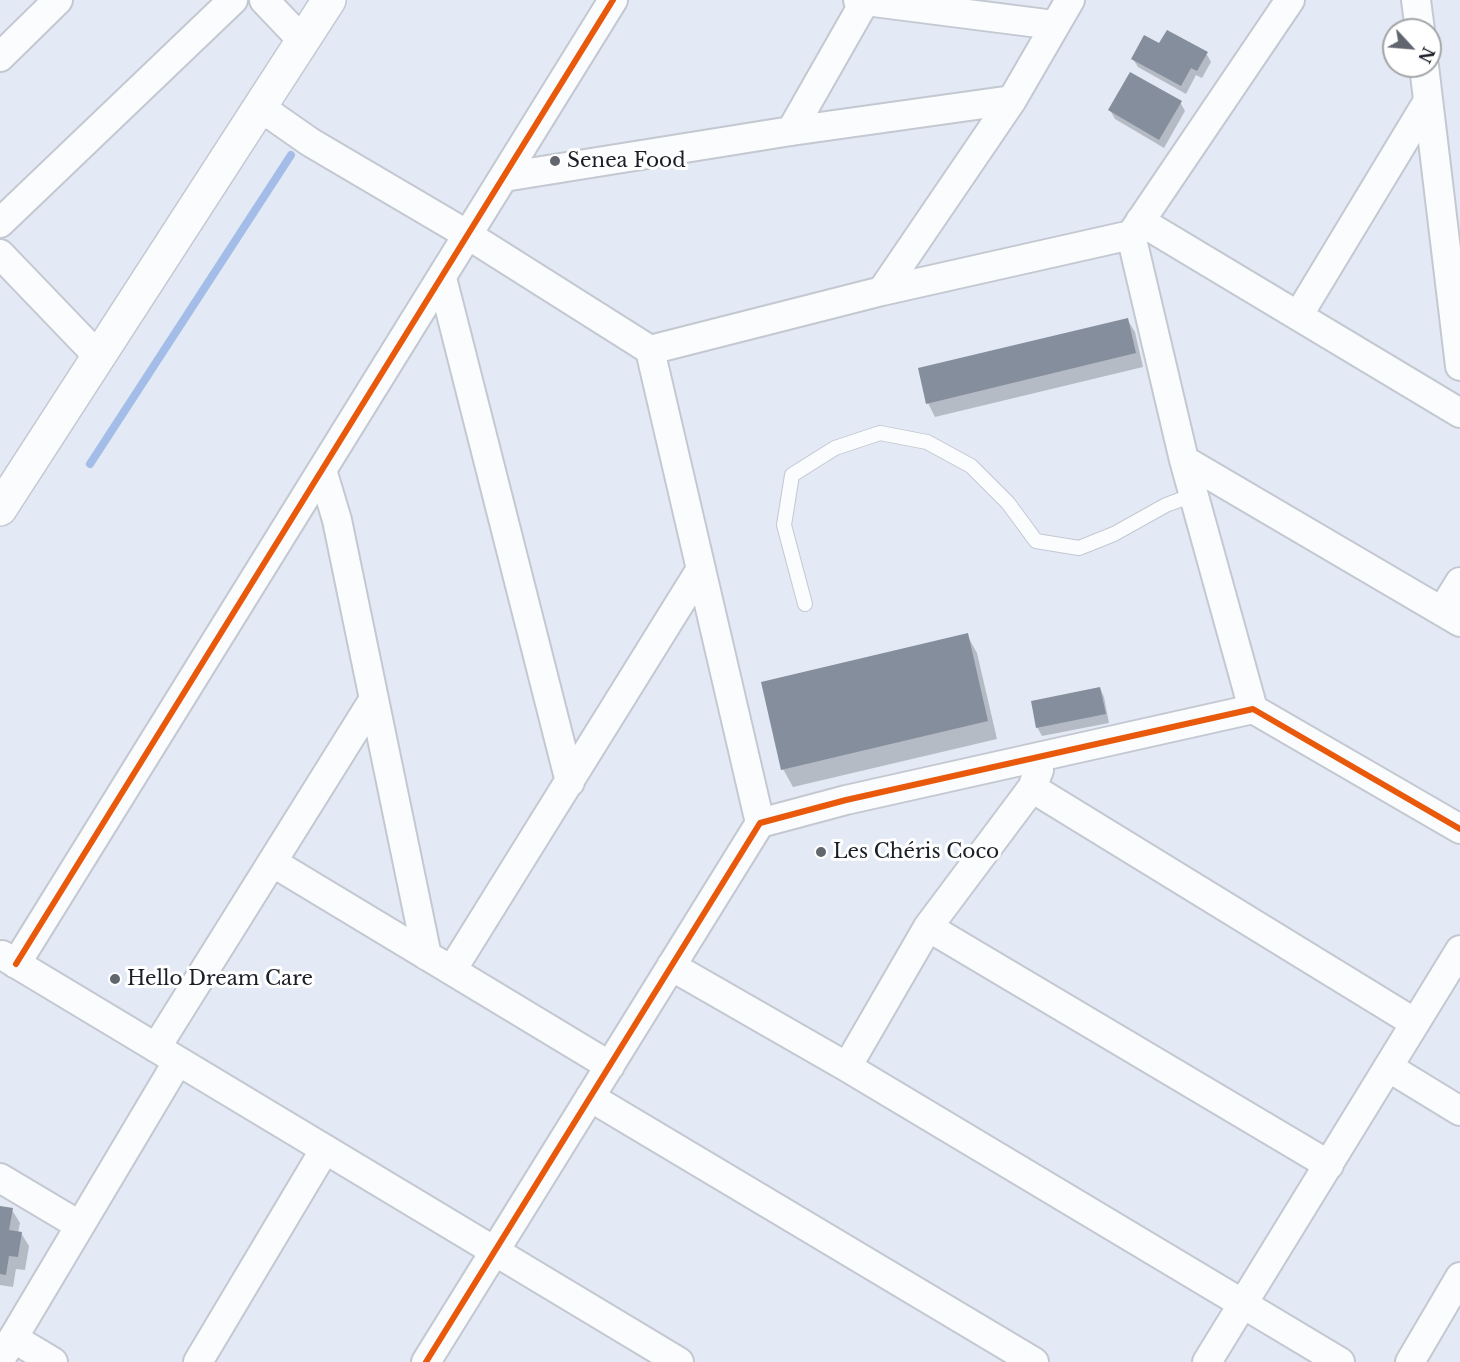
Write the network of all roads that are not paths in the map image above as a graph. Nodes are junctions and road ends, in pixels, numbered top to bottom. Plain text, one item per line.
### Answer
1 (58, 0) edge
2 (233, 0) edge
3 (264, 0) edge
4 (329, 0) edge
5 (614, 0) edge
6 (861, 0) edge
7 (1070, 0) edge
8 (1290, 0) edge
9 (1416, 0) edge
10 (1418, 18) edge
11 (1054, 25) junction
12 (303, 41) junction
13 (0, 57) edge
14 (1425, 78) edge
15 (1012, 100) junction
16 (1428, 101) junction
17 (260, 107) junction
18 (791, 131) junction
19 (504, 177) junction
20 (0, 223) edge
21 (1136, 228) junction
22 (468, 235) junction
23 (0, 254) edge
24 (442, 278) junction
25 (882, 291) junction
26 (1298, 316) junction
27 (650, 350) junction
28 (98, 356) junction
29 (1460, 366) edge
30 (1460, 413) edge
31 (1184, 460) junction
32 (322, 470) junction
33 (1193, 495) junction
34 (0, 509) edge
35 (701, 569) junction
36 (1460, 582) edge
37 (805, 604) dead end
38 (1451, 616) edge
39 (374, 699) junction
40 (1253, 709) junction
41 (1044, 756) junction
42 (570, 782) junction
43 (1032, 788) junction
44 (760, 823) junction
45 (1460, 829) edge
46 (272, 862) junction
47 (928, 927) junction
48 (1460, 950) edge
49 (427, 956) junction
50 (8, 959) edge
51 (672, 966) junction
52 (452, 970) junction
53 (1415, 1023) junction
54 (167, 1054) junction
55 (610, 1066) junction
56 (847, 1067) junction
57 (1388, 1067) junction
58 (590, 1097) junction
59 (1460, 1111) edge
60 (325, 1149) junction
61 (1329, 1165) junction
62 (0, 1178) edge
63 (79, 1225) junction
64 (495, 1251) junction
65 (1460, 1277) edge
66 (1243, 1304) junction
67 (7, 1349) edge
68 (53, 1362) edge
69 (198, 1362) edge
70 (426, 1362) edge
71 (679, 1362) edge
72 (1034, 1362) edge
73 (1207, 1362) edge
74 (1340, 1362) edge
75 (1410, 1362) edge

1 - 13 street
2 - 20 street
3 - 12 street
4 - 12 street
5 - 19 street
6 - 11 street
6 - 18 street
7 - 11 street
8 - 21 street
9 - 10 street
11 - 15 street
12 - 17 street
14 - 16 street
15 - 18 street
15 - 25 street
16 - 26 street
16 - 29 street
17 - 22 street
17 - 28 street
18 - 19 street
19 - 22 street
21 - 25 street
21 - 26 street
21 - 31 street
22 - 24 street
22 - 27 street
23 - 28 street
24 - 32 street
24 - 42 street
25 - 27 street
26 - 30 street
27 - 35 street
28 - 34 street
31 - 33 street
31 - 38 street
32 - 39 street
32 - 50 street
33 - 37 lane
33 - 40 street
35 - 42 street
35 - 44 street
36 - 38 street
39 - 46 street
39 - 49 street
40 - 41 street
40 - 45 street
41 - 43 street
41 - 44 street
42 - 52 street
43 - 47 street
43 - 53 street
44 - 51 street
46 - 49 street
46 - 54 street
47 - 56 street
47 - 61 street
48 - 53 street
49 - 52 street
50 - 54 street
51 - 55 street
51 - 56 street
52 - 55 street
53 - 57 street
54 - 60 street
54 - 63 street
55 - 58 street
56 - 66 street
57 - 59 street
57 - 61 street
58 - 64 street
58 - 72 street
60 - 64 street
60 - 69 street
61 - 66 street
62 - 63 street
63 - 67 street
64 - 70 street
64 - 71 street
65 - 75 street
66 - 73 street
66 - 74 street
67 - 68 street

